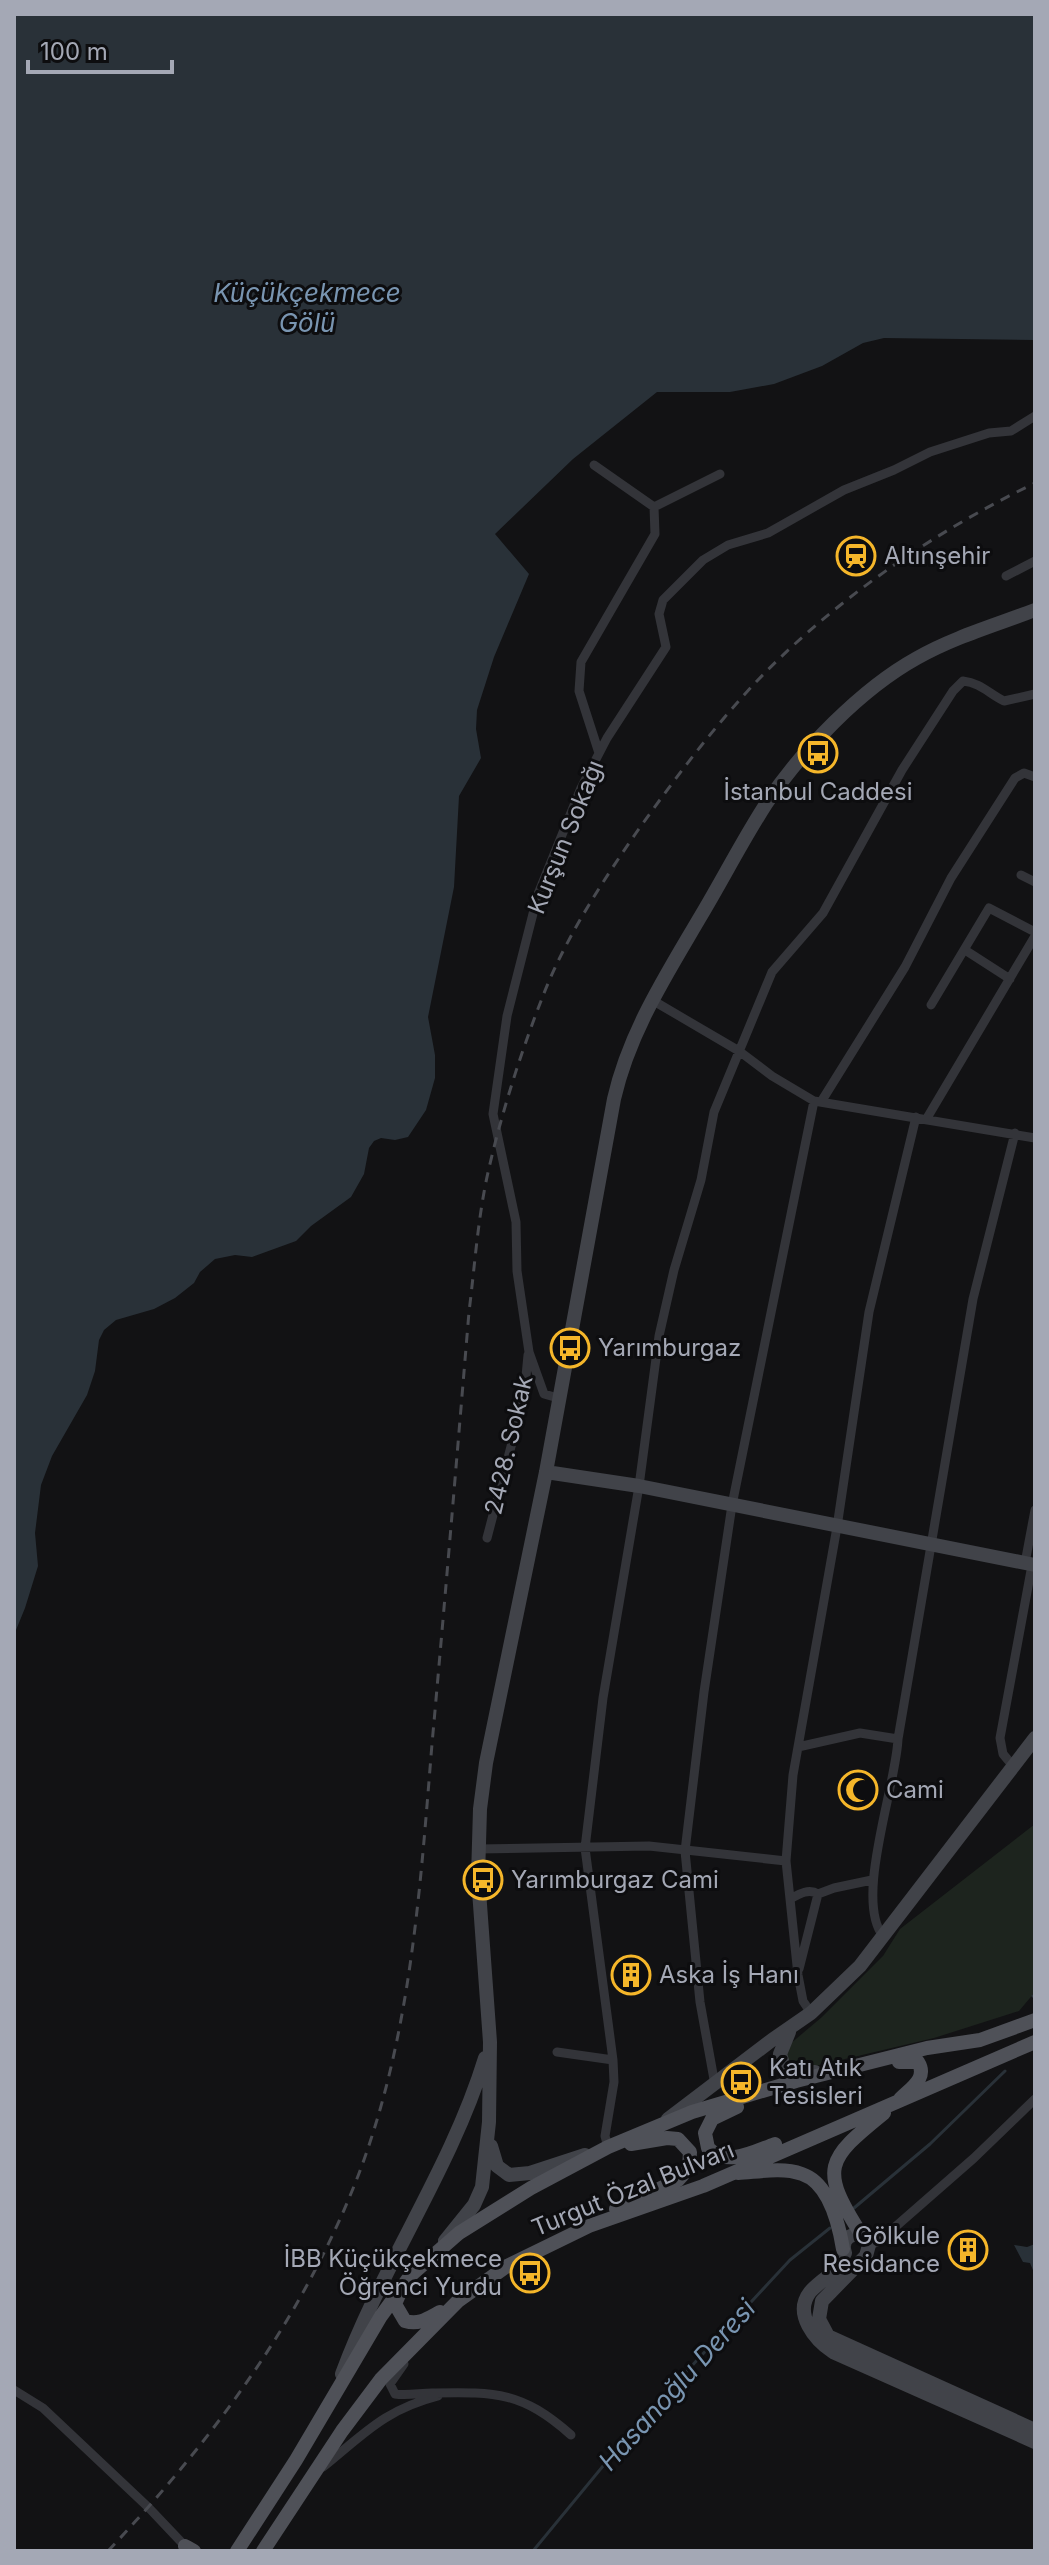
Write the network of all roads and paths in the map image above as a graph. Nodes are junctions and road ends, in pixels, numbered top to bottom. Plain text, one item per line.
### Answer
1 (1035, 416) edge
2 (594, 465) dead end
3 (720, 474) dead end
4 (654, 507) junction
5 (1035, 561) edge
6 (1006, 576) dead end
7 (1035, 610) edge
8 (1035, 694) edge
9 (599, 753) junction
10 (1035, 777) edge
11 (1021, 875) dead end
12 (1035, 882) edge
13 (1035, 934) edge
14 (965, 950) junction
15 (1010, 979) junction
16 (652, 1000) junction
17 (931, 1005) dead end
18 (739, 1051) junction
19 (817, 1102) junction
20 (922, 1118) junction
21 (1035, 1125) edge
22 (1015, 1133) junction
23 (1032, 1137) edge
24 (529, 1352) junction
25 (558, 1398) junction
26 (546, 1472) junction
27 (639, 1486) junction
28 (732, 1505) junction
29 (1035, 1510) edge
30 (837, 1527) junction
31 (487, 1538) dead end
32 (932, 1544) junction
33 (1031, 1564) edge
34 (1035, 1738) edge
35 (898, 1739) junction
36 (798, 1747) junction
37 (1013, 1766) junction
38 (585, 1848) junction
39 (478, 1849) junction
40 (685, 1851) junction
41 (786, 1861) junction
42 (872, 1880) junction
43 (818, 1894) junction
44 (790, 1899) junction
45 (883, 1936) junction
46 (798, 1975) junction
47 (811, 2013) junction
48 (1035, 2020) edge
49 (790, 2030) junction
50 (490, 2042) junction
51 (1035, 2042) edge
52 (557, 2052) dead end
53 (613, 2060) junction
54 (836, 2071) junction
55 (796, 2081) junction
56 (715, 2085) junction
57 (1035, 2099) edge
58 (894, 2105) junction
59 (861, 2118) junction
60 (489, 2122) junction
61 (662, 2124) junction
62 (608, 2147) junction
63 (729, 2174) junction
64 (589, 2226) junction
65 (865, 2240) junction
66 (844, 2251) junction
67 (437, 2252) junction
68 (860, 2260) junction
69 (411, 2275) junction
70 (458, 2301) junction
71 (423, 2335) junction
72 (14, 2390) edge
73 (336, 2392) junction
74 (452, 2392) junction
75 (1035, 2430) edge
76 (571, 2435) dead end
77 (1035, 2442) edge
78 (314, 2474) junction
79 (188, 2549) edge
80 (237, 2551) edge
81 (263, 2551) edge

1 - 9 street, Kurşun Sokağı
2 - 4 street
3 - 4 street
4 - 9 street
5 - 6 street
7 - 16 street
8 - 18 street
9 - 24 street, Kurşun Sokağı
10 - 19 street
11 - 12 street
13 - 14 street
13 - 15 street
14 - 15 street
14 - 17 street
15 - 20 street
16 - 18 street
16 - 25 street
18 - 19 street
18 - 27 street
19 - 20 street
19 - 28 street
20 - 22 street
20 - 30 street
21 - 23 street
22 - 23 street
22 - 32 street
24 - 25 street, Kurşun Sokağı
24 - 31 street, 2428. Sokak
25 - 26 street
26 - 27 street
26 - 39 street
27 - 28 street
27 - 38 street
28 - 30 street
28 - 40 street
29 - 33 street
30 - 32 street
30 - 36 street
32 - 33 street
32 - 35 street
33 - 37 street
34 - 37 street
35 - 36 street
35 - 42 street
36 - 41 street
37 - 45 street
38 - 39 street
38 - 40 street
38 - 53 street
39 - 50 street
40 - 41 street
40 - 56 street
41 - 44 street
42 - 43 street
42 - 45 street
43 - 44 street
43 - 46 street
44 - 46 street
45 - 47 street
46 - 47 street
47 - 49 street
48 - 54 main road, Turgut Özal Bulvarı
49 - 54 street
49 - 56 street
50 - 60 street
50 - 73 street
51 - 58 main road, Turgut Özal Bulvarı
52 - 53 street
53 - 62 street
54 - 55 main road, Turgut Özal Bulvarı
54 - 58 main road
55 - 59 main road
55 - 61 main road, Turgut Özal Bulvarı
56 - 61 street
57 - 65 street
58 - 59 main road, Turgut Özal Bulvarı
58 - 65 main road
59 - 63 main road, Turgut Özal Bulvarı
60 - 62 street
60 - 67 street
61 - 62 main road, Turgut Özal Bulvarı
62 - 64 main road
62 - 67 main road, Turgut Özal Bulvarı
63 - 64 main road, Turgut Özal Bulvarı
63 - 66 main road
64 - 70 main road, Turgut Özal Bulvarı
65 - 66 street
65 - 68 street
66 - 68 street
66 - 77 street
67 - 69 main road, Turgut Özal Bulvarı
68 - 75 street
69 - 70 main road
69 - 73 main road, Turgut Özal Bulvarı
70 - 71 main road, Turgut Özal Bulvarı
71 - 74 street
71 - 78 main road, Turgut Özal Bulvarı
72 - 79 street
73 - 80 main road
74 - 76 street
74 - 78 street
78 - 81 main road, Turgut Özal Bulvarı

